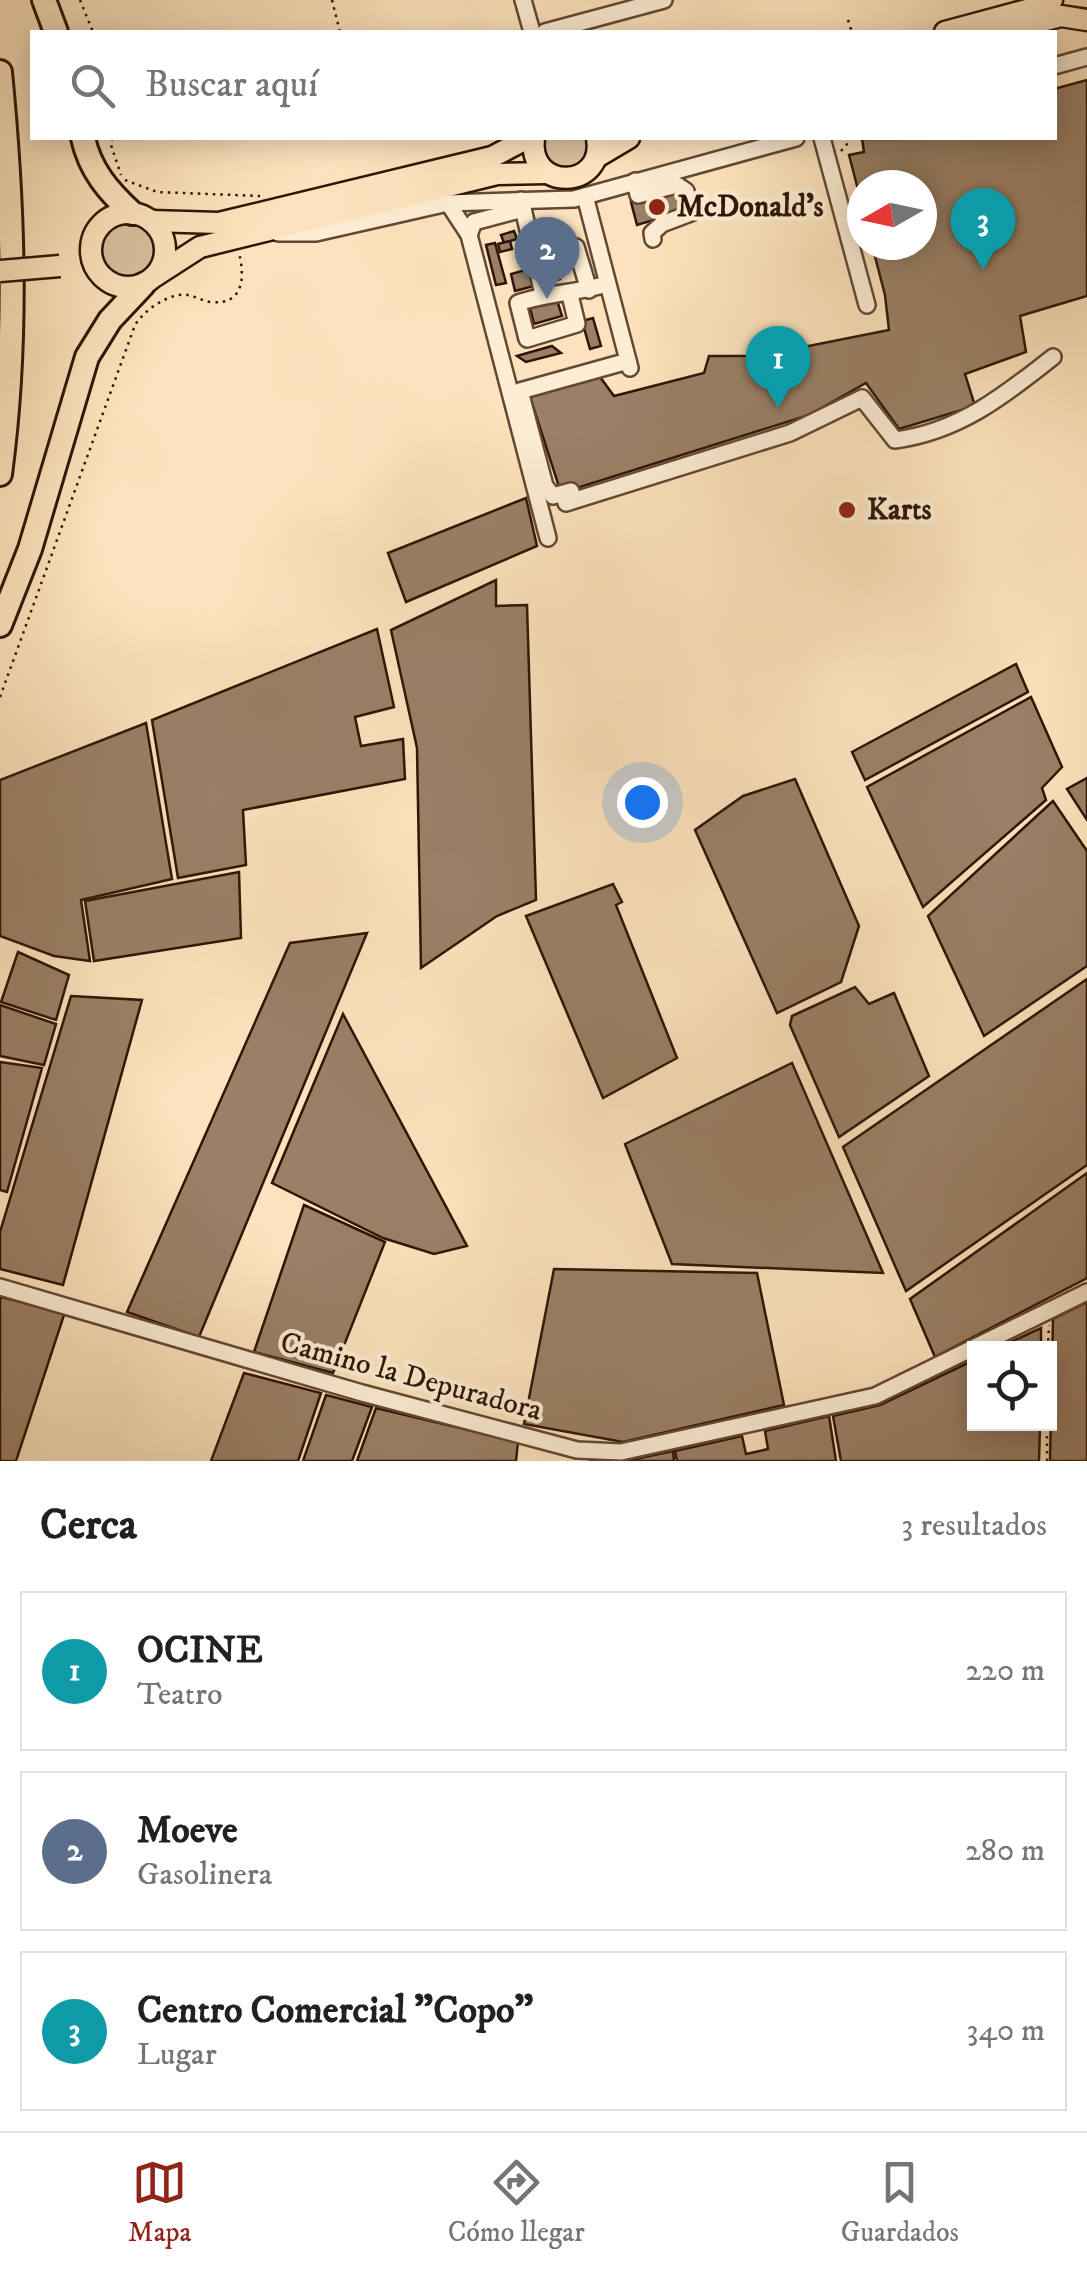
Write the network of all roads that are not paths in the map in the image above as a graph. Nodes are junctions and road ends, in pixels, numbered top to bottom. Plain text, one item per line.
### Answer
1 (44, 0) edge
2 (522, 0) edge
3 (664, 0) edge
4 (1052, 0) edge
5 (1076, 0) edge
6 (1087, 19) edge
7 (1040, 22) junction
8 (1087, 28) edge
9 (55, 30) edge
10 (531, 30) edge
11 (552, 30) edge
12 (952, 30) edge
13 (1008, 30) edge
14 (1087, 57) edge
15 (1057, 65) edge
16 (0, 72) edge
17 (84, 140) edge
18 (527, 140) edge
19 (531, 140) edge
20 (621, 140) edge
21 (789, 140) edge
22 (823, 140) edge
23 (597, 147) edge
24 (547, 173) junction
25 (635, 181) junction
26 (585, 196) junction
27 (448, 203) junction
28 (522, 205) junction
29 (141, 217) junction
30 (259, 233) junction
31 (468, 235) junction
32 (652, 239) dead end
33 (91, 240) junction
34 (535, 258) junction
35 (64, 265) junction
36 (0, 271) edge
37 (104, 280) junction
38 (149, 280) junction
39 (607, 284) junction
40 (589, 290) junction
41 (544, 294) junction
42 (570, 295) junction
43 (866, 304) dead end
44 (1054, 357) dead end
45 (676, 468) junction
46 (0, 474) edge
47 (564, 496) dead end
48 (548, 538) dead end
49 (0, 625) edge
50 (0, 1287) edge
51 (1087, 1292) edge

1 - 9 highway
2 - 10 street
3 - 11 street
4 - 12 main road
5 - 6 main road
6 - 7 main road
7 - 8 street
7 - 13 main road
14 - 15 street
16 - 46 highway
17 - 29 highway
18 - 29 main road
19 - 24 main road
20 - 23 main road
21 - 25 street
22 - 43 street
23 - 24 main road
24 - 30 main road
25 - 26 street
25 - 32 street
26 - 28 street
26 - 39 street
27 - 28 street
27 - 30 street
27 - 31 street
28 - 31 street
28 - 34 street
29 - 33 main road
29 - 38 main road
30 - 38 main road
31 - 48 street
33 - 35 main road
33 - 37 main road
34 - 40 street
34 - 41 street
35 - 36 main road, bridge
35 - 37 main road
37 - 38 main road
38 - 49 highway
39 - 40 street
39 - 45 street
40 - 42 street
41 - 42 street
41 - 42 street
44 - 45 street
45 - 47 street
50 - 51 street, Camino la Depuradora

